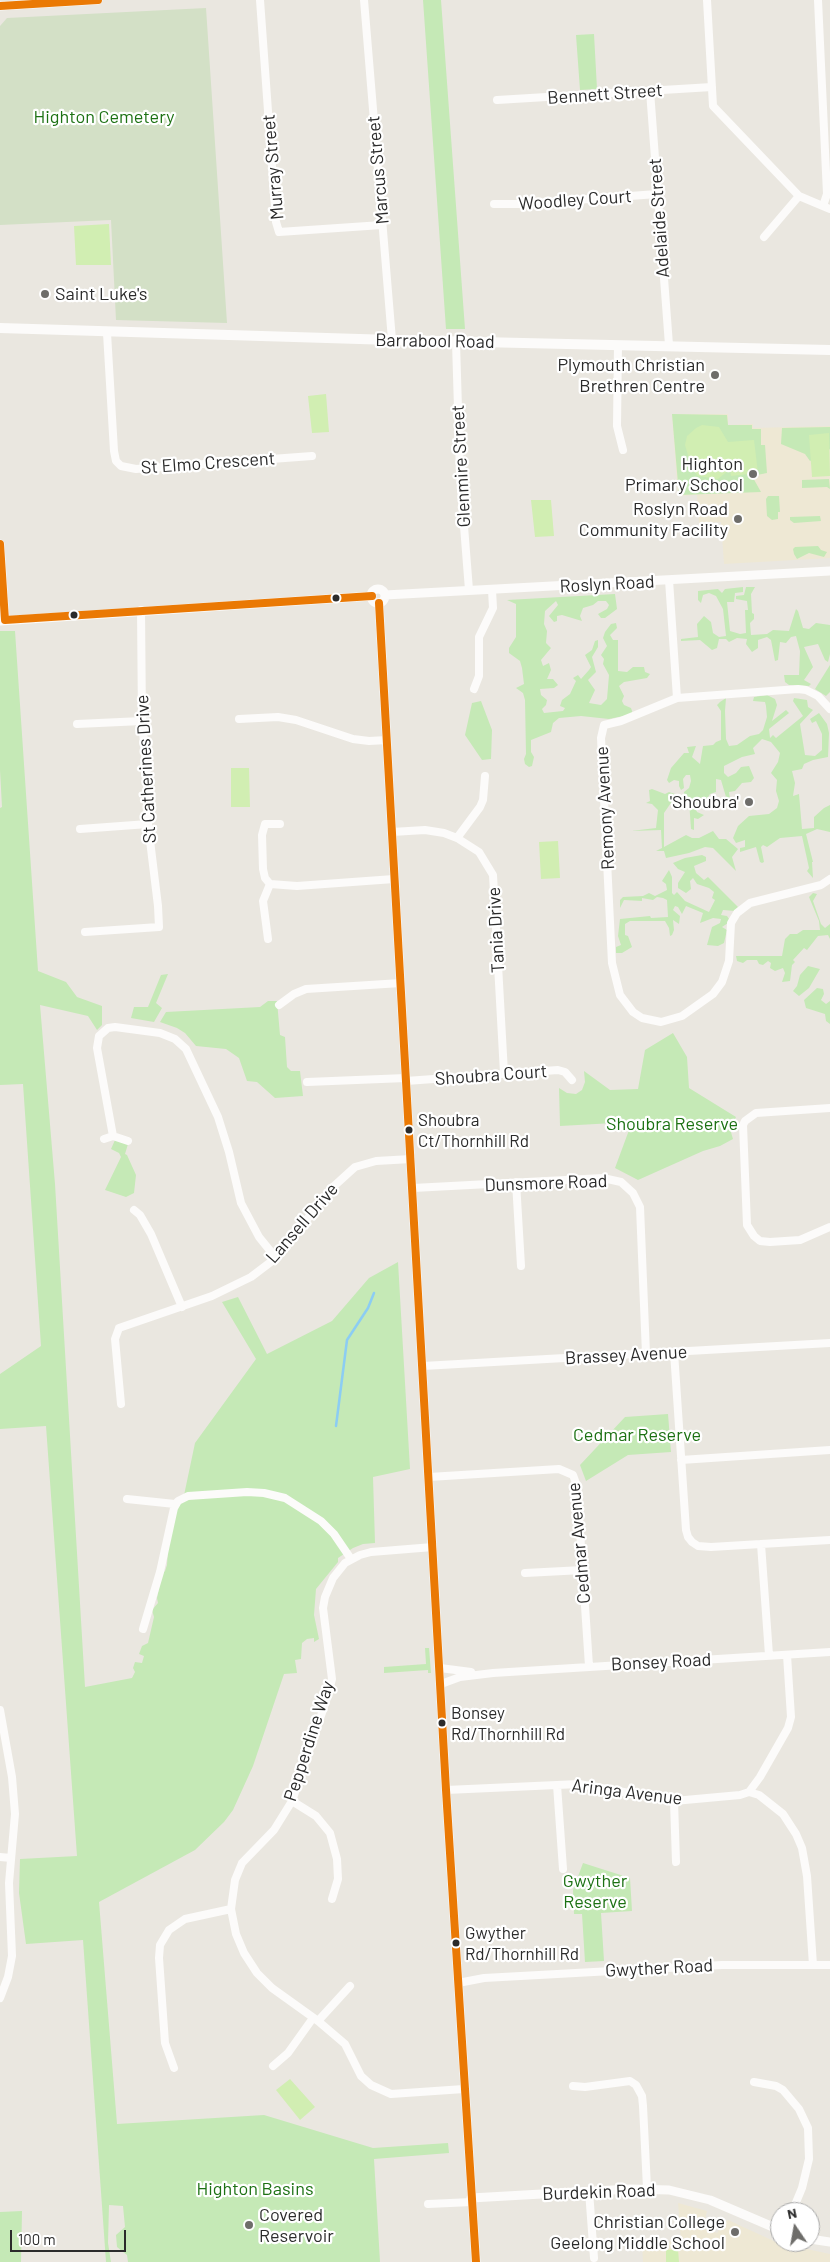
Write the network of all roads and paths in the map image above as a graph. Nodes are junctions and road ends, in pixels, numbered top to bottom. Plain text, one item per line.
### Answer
1 (81, 0) edge
2 (98, 0) edge
3 (260, 0) edge
4 (364, 0) edge
5 (707, 0) edge
6 (818, 0) edge
7 (0, 6) edge
8 (712, 87) junction
9 (650, 91) junction
10 (497, 100) dead end
11 (657, 194) junction
12 (799, 196) junction
13 (494, 204) dead end
14 (827, 208) edge
15 (382, 225) junction
16 (764, 237) dead end
17 (0, 328) edge
18 (40, 330) junction
19 (106, 333) junction
20 (0, 334) edge
21 (392, 340) junction
22 (456, 342) junction
23 (618, 344) junction
24 (669, 345) junction
25 (830, 350) edge
26 (622, 450) dead end
27 (312, 456) dead end
28 (0, 544) edge
29 (830, 571) edge
30 (669, 580) junction
31 (469, 590) junction
32 (492, 590) junction
33 (382, 599) junction
34 (141, 610) junction
35 (2, 621) edge
36 (474, 690) dead end
37 (678, 698) junction
38 (830, 709) edge
39 (239, 719) dead end
40 (142, 720) junction
41 (77, 724) dead end
42 (387, 740) junction
43 (485, 776) dead end
44 (148, 824) junction
45 (280, 824) dead end
46 (80, 829) dead end
47 (392, 832) junction
48 (457, 838) junction
49 (394, 879) junction
50 (830, 879) edge
51 (270, 884) junction
52 (85, 932) dead end
53 (268, 939) dead end
54 (401, 983) junction
55 (279, 1005) dead end
56 (504, 1074) junction
57 (406, 1080) junction
58 (572, 1080) dead end
59 (307, 1082) dead end
60 (830, 1108) edge
61 (113, 1136) junction
62 (104, 1139) dead end
63 (128, 1141) dead end
64 (411, 1159) junction
65 (516, 1182) junction
66 (412, 1188) junction
67 (134, 1210) dead end
68 (830, 1226) edge
69 (276, 1258) junction
70 (521, 1266) dead end
71 (182, 1306) junction
72 (830, 1343) edge
73 (674, 1352) junction
74 (646, 1354) junction
75 (423, 1366) junction
76 (121, 1404) dead end
77 (830, 1450) edge
78 (681, 1460) junction
79 (429, 1477) junction
80 (127, 1499) dead end
81 (175, 1504) junction
82 (830, 1540) edge
83 (761, 1544) junction
84 (433, 1547) junction
85 (351, 1559) junction
86 (582, 1570) junction
87 (525, 1573) dead end
88 (144, 1629) dead end
89 (830, 1652) edge
90 (769, 1655) junction
91 (787, 1655) junction
92 (589, 1666) junction
93 (440, 1668) junction
94 (492, 1673) junction
95 (441, 1684) junction
96 (0, 1710) edge
97 (557, 1785) junction
98 (446, 1790) junction
99 (750, 1792) junction
100 (292, 1801) junction
101 (674, 1801) junction
102 (0, 1857) edge
103 (11, 1858) junction
104 (676, 1862) dead end
105 (563, 1868) dead end
106 (332, 1899) dead end
107 (231, 1909) junction
108 (813, 1965) junction
109 (830, 1965) edge
110 (458, 1983) junction
111 (350, 1986) dead end
112 (0, 1998) edge
113 (316, 2019) junction
114 (273, 2066) dead end
115 (174, 2068) dead end
116 (754, 2082) dead end
117 (573, 2086) dead end
118 (464, 2089) junction
119 (647, 2188) junction
120 (589, 2191) junction
121 (471, 2200) junction
122 (796, 2202) edge
123 (428, 2204) dead end
124 (770, 2226) edge
125 (594, 2258) dead end
126 (476, 2262) edge

1 - 2 street
1 - 7 street
3 - 15 street, Murray Street
4 - 15 street, Marcus Street
5 - 8 street
6 - 14 street
8 - 9 street, Bennett Street
8 - 12 street
9 - 10 street, Bennett Street
9 - 11 street, Adelaide Street
11 - 13 street, Woodley Court
11 - 24 street, Adelaide Street
12 - 14 street
12 - 16 street
15 - 21 street, Marcus Street
17 - 18 main road, Barrabool Road
18 - 19 main road, Barrabool Road
18 - 20 main road, Barrabool Road
19 - 21 main road, Barrabool Road
19 - 27 street, St Elmo Crescent
21 - 22 main road, Barrabool Road
22 - 23 main road, Barrabool Road
22 - 31 street, Glenmire Street
23 - 24 main road, Barrabool Road
23 - 26 street
24 - 25 main road, Barrabool Road
28 - 35 street
29 - 30 street, Roslyn Road
30 - 32 street, Roslyn Road
30 - 37 street
31 - 32 street, Roslyn Road
31 - 33 street, Roslyn Road
32 - 36 street
33 - 34 street, Roslyn Road
33 - 42 street
34 - 35 street
34 - 40 street, St Catherines Drive
37 - 38 street
37 - 50 street, Remony Avenue
39 - 42 street
40 - 41 street
40 - 44 street, St Catherines Drive
42 - 47 street
43 - 48 street
44 - 46 street
44 - 52 street, St Catherines Drive
45 - 51 street
47 - 48 street, Tania Drive
47 - 49 street
48 - 56 street, Tania Drive
49 - 51 street
49 - 54 street
51 - 53 street
54 - 55 street
54 - 57 street
56 - 57 street, Shoubra Court
56 - 58 street, Shoubra Court
57 - 59 street, Shoubra Court
57 - 64 street
60 - 68 street
61 - 62 street
61 - 63 street
61 - 69 street
64 - 66 street
64 - 69 street, Lansell Drive
65 - 66 street, Dunsmore Road
65 - 70 street
65 - 74 street, Dunsmore Road
66 - 75 street
67 - 71 street
69 - 71 street, Lansell Drive
71 - 76 street, Lansell Drive
72 - 73 street, Brassey Avenue
73 - 74 street, Brassey Avenue
73 - 78 street
74 - 75 street, Brassey Avenue
75 - 79 street
77 - 78 street
78 - 83 street
79 - 84 street
79 - 86 street, Cedmar Avenue
80 - 81 street
81 - 85 street
81 - 88 street
82 - 83 street
83 - 90 street
84 - 85 street, Pepperdine Way
84 - 93 street
85 - 100 street, Pepperdine Way
86 - 87 street
86 - 92 street, Cedmar Avenue
89 - 91 street, Bonsey Road
90 - 91 street, Bonsey Road
90 - 92 street, Bonsey Road
91 - 99 street
92 - 94 street, Bonsey Road
93 - 94 street, Bonsey Road
93 - 95 street
94 - 95 street, Bonsey Road
95 - 98 street
96 - 103 street
97 - 98 street, Aringa Avenue
97 - 101 street, Aringa Avenue
97 - 105 street
98 - 110 street
99 - 101 street, Aringa Avenue
99 - 108 street
100 - 106 street
100 - 107 street, Pepperdine Way
101 - 104 street
102 - 103 street
103 - 112 street
107 - 113 street, Pepperdine Way
107 - 115 street
108 - 109 street, Gwyther Road
108 - 110 street, Gwyther Road
110 - 118 street
111 - 113 street
113 - 114 street
113 - 118 street, Pepperdine Way
116 - 122 street
117 - 119 street
118 - 121 street
119 - 120 street, Burdekin Road
119 - 124 street, Burdekin Road
120 - 121 street, Burdekin Road
120 - 125 street
121 - 123 street
121 - 126 street

